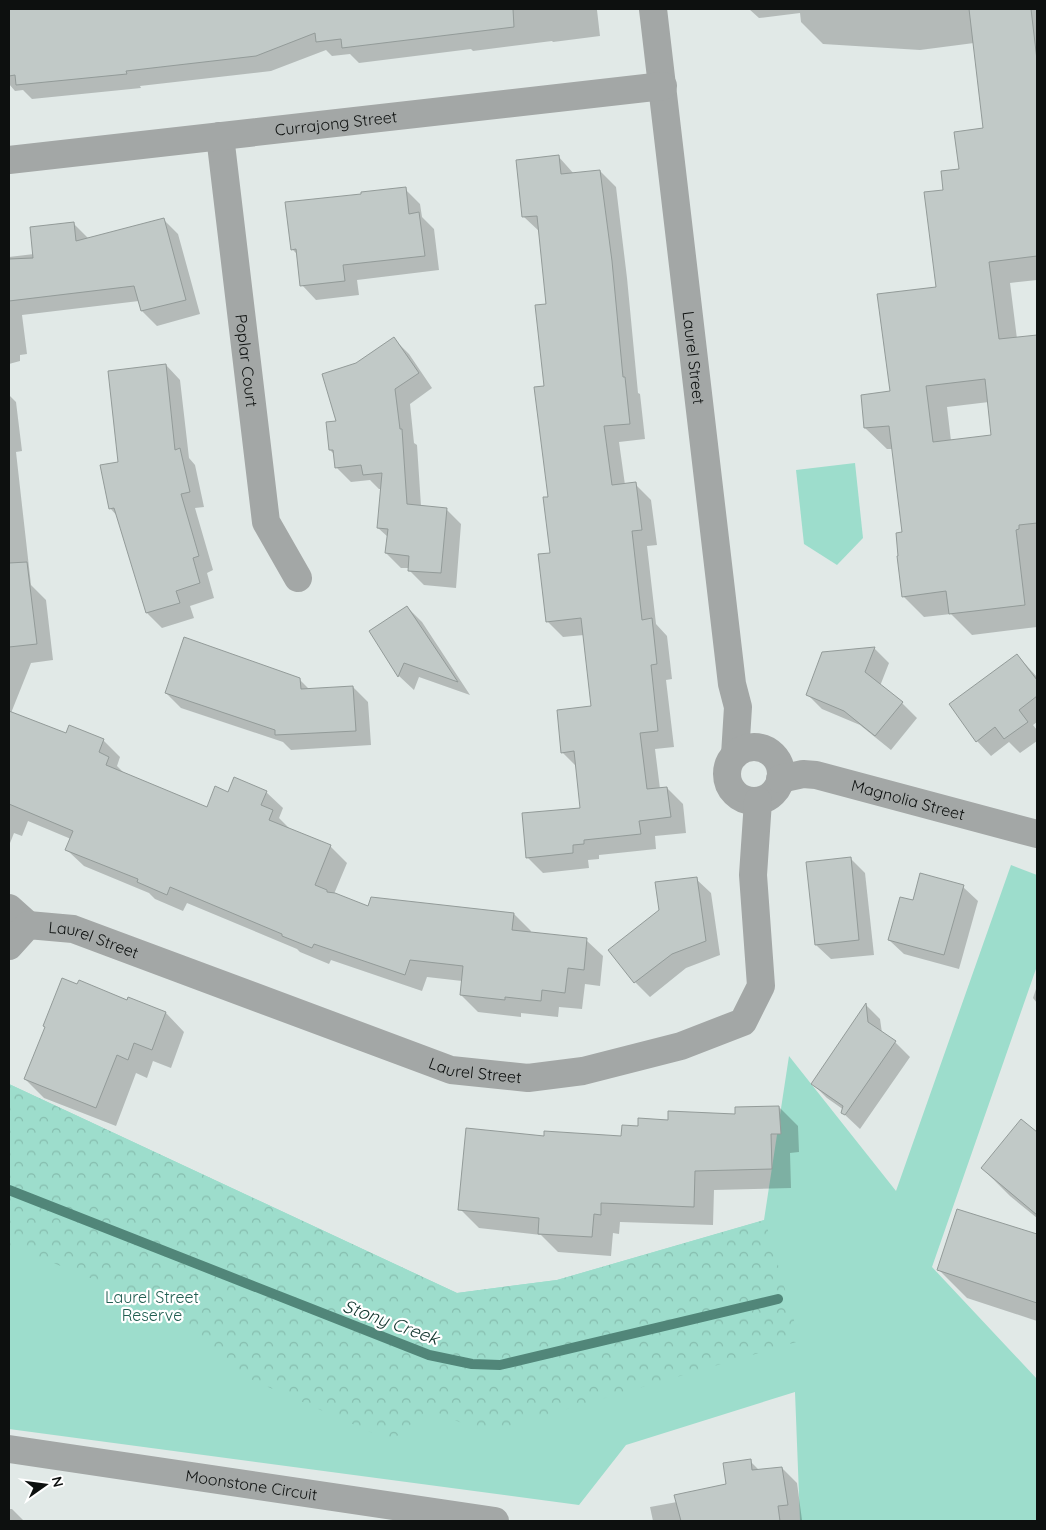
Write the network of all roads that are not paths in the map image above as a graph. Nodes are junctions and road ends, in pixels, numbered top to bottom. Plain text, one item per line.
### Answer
1 (653, 9) edge
2 (663, 86) junction
3 (220, 136) junction
4 (9, 160) edge
5 (298, 578) dead end
6 (738, 707) junction
7 (764, 749) junction
8 (735, 755) junction
9 (780, 779) junction
10 (758, 801) junction
11 (1037, 834) edge
12 (18, 917) edge
13 (9, 946) edge
14 (9, 1449) edge
15 (495, 1521) edge

1 - 2 street, Laurel Street
2 - 3 street, Currajong Street
2 - 6 street, Laurel Street
3 - 4 street, Currajong Street
3 - 5 street, Poplar Court
6 - 7 street, Laurel Street
6 - 8 street, Laurel Street
7 - 8 street
7 - 9 street
8 - 10 street
9 - 10 street
9 - 11 street, Magnolia Street
10 - 12 street, Laurel Street
12 - 13 street, Laurel Street
14 - 15 street, Moonstone Circuit

